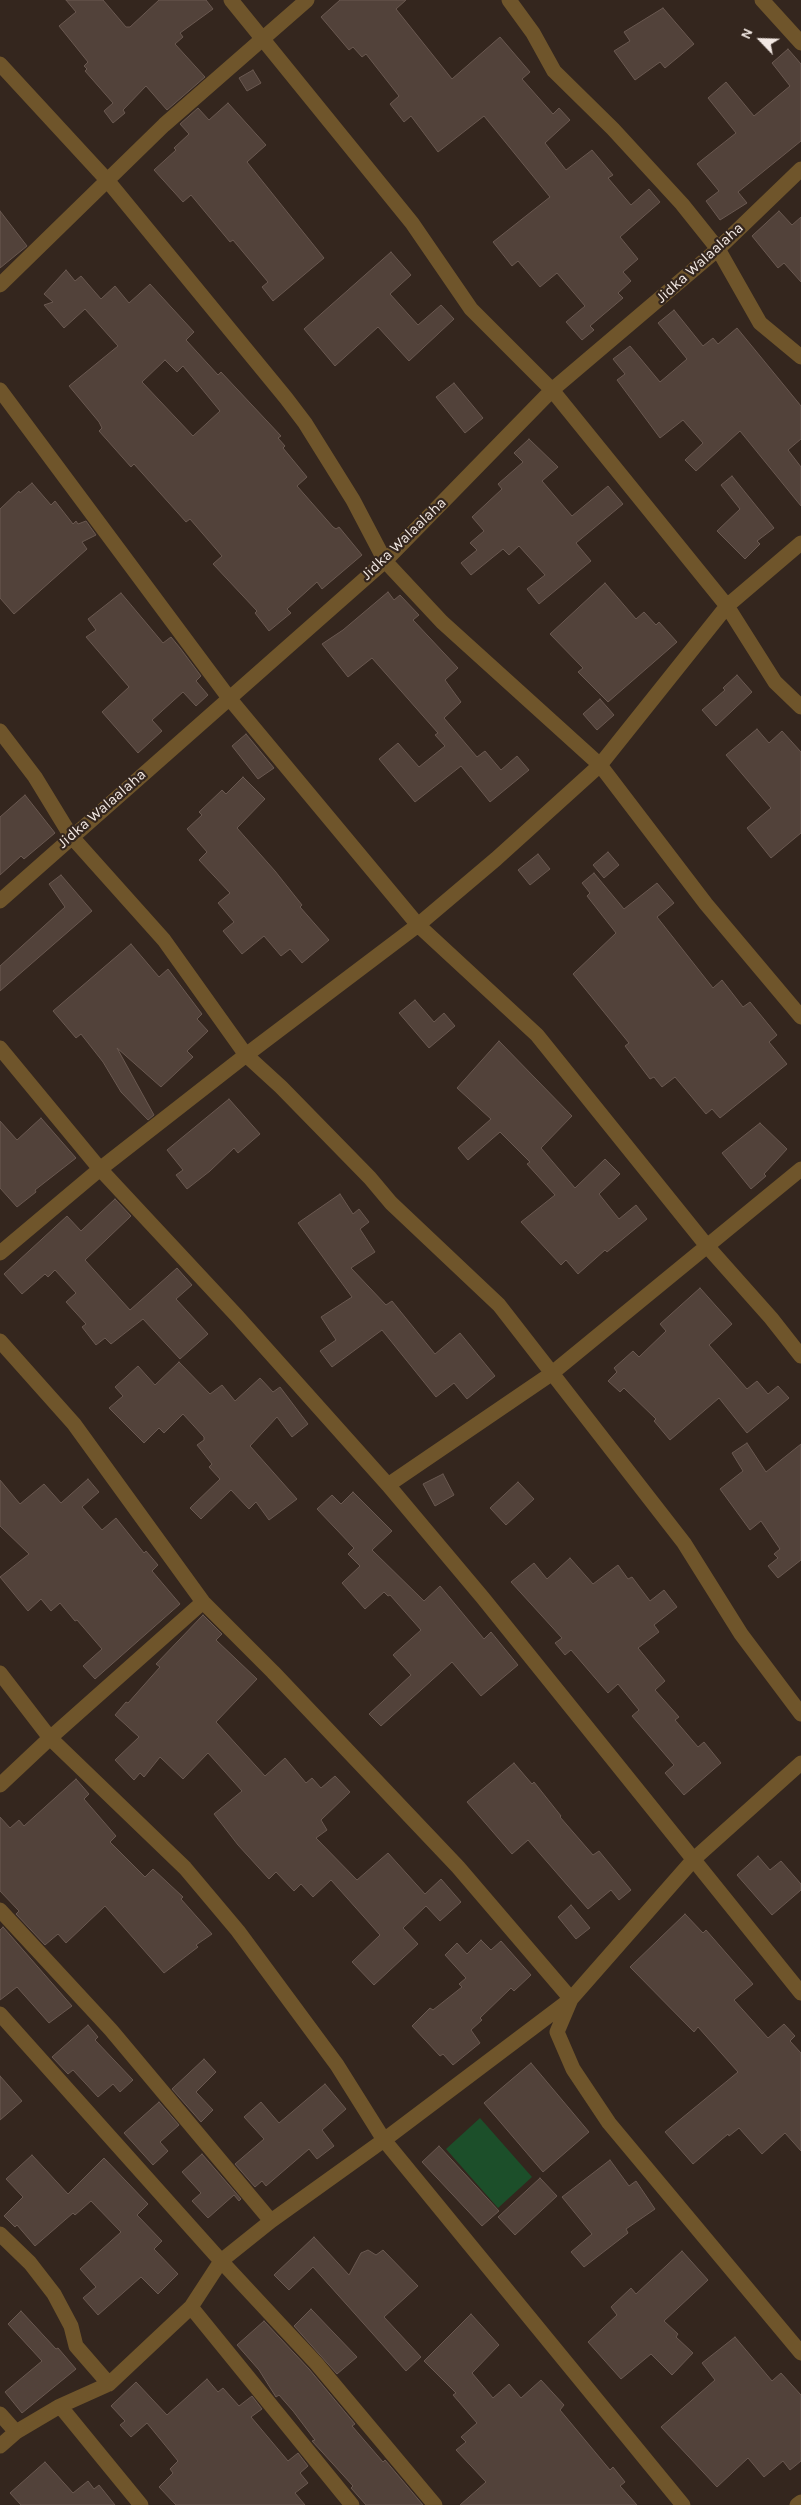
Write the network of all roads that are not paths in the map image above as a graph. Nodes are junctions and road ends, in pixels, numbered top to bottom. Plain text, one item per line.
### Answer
1 (231, 0) edge
2 (307, 0) edge
3 (509, 0) edge
4 (762, 0) edge
5 (262, 39) junction
6 (801, 43) edge
7 (0, 64) edge
8 (801, 169) edge
9 (107, 180) junction
10 (718, 249) junction
11 (0, 285) edge
12 (801, 357) edge
13 (0, 390) edge
14 (552, 390) junction
15 (801, 543) edge
16 (385, 561) junction
17 (728, 606) junction
18 (229, 698) junction
19 (801, 706) edge
20 (0, 731) edge
21 (600, 764) junction
22 (71, 836) junction
23 (0, 901) edge
24 (418, 925) junction
25 (801, 1017) edge
26 (0, 1048) edge
27 (246, 1055) junction
28 (100, 1169) junction
29 (801, 1170) edge
30 (707, 1246) junction
31 (0, 1253) edge
32 (0, 1341) edge
33 (801, 1356) edge
34 (551, 1374) junction
35 (388, 1485) junction
36 (203, 1602) junction
37 (0, 1673) edge
38 (801, 1714) edge
39 (50, 1738) junction
40 (801, 1763) edge
41 (0, 1785) edge
42 (694, 1859) junction
43 (0, 1910) edge
44 (801, 1993) edge
45 (571, 1998) junction
46 (0, 2014) edge
47 (384, 2140) junction
48 (271, 2221) junction
49 (0, 2234) edge
50 (221, 2261) junction
51 (191, 2307) junction
52 (801, 2353) edge
53 (109, 2384) junction
54 (60, 2406) junction
55 (0, 2414) edge
56 (16, 2432) junction
57 (0, 2446) edge
58 (801, 2502) edge
59 (141, 2505) edge
60 (352, 2505) edge
61 (435, 2505) edge
62 (683, 2505) edge
63 (797, 2505) edge

1 - 5 street
2 - 5 street
3 - 10 street
4 - 6 street
5 - 9 street
5 - 14 street
7 - 9 street
8 - 10 street, Jidka Walaalaha
9 - 11 street
9 - 16 street
10 - 12 street
10 - 14 street, Jidka Walaalaha
13 - 18 street
14 - 16 street, Jidka Walaalaha
14 - 17 street
15 - 17 street
16 - 18 street, Jidka Walaalaha
16 - 21 street
17 - 19 street
17 - 21 street
18 - 22 street, Jidka Walaalaha
18 - 24 street
20 - 22 street
21 - 24 street
21 - 25 street
22 - 23 street, Jidka Walaalaha
22 - 27 street
24 - 27 street
24 - 30 street
26 - 28 street
27 - 28 street
27 - 34 street
28 - 31 street
28 - 35 street
29 - 30 street
30 - 33 street
30 - 34 street
32 - 36 street
34 - 35 street
34 - 38 street
35 - 42 street
36 - 39 street
36 - 45 street
37 - 39 street
39 - 41 street
39 - 47 street
40 - 42 street
42 - 44 street
42 - 45 street
43 - 48 street
45 - 47 street
45 - 52 street
46 - 50 street
47 - 48 street
47 - 62 street
48 - 50 street
49 - 53 street
50 - 51 street
50 - 61 street
51 - 53 street
51 - 60 street
53 - 54 street
54 - 56 street
54 - 59 street
55 - 56 street
56 - 57 street
58 - 63 street

